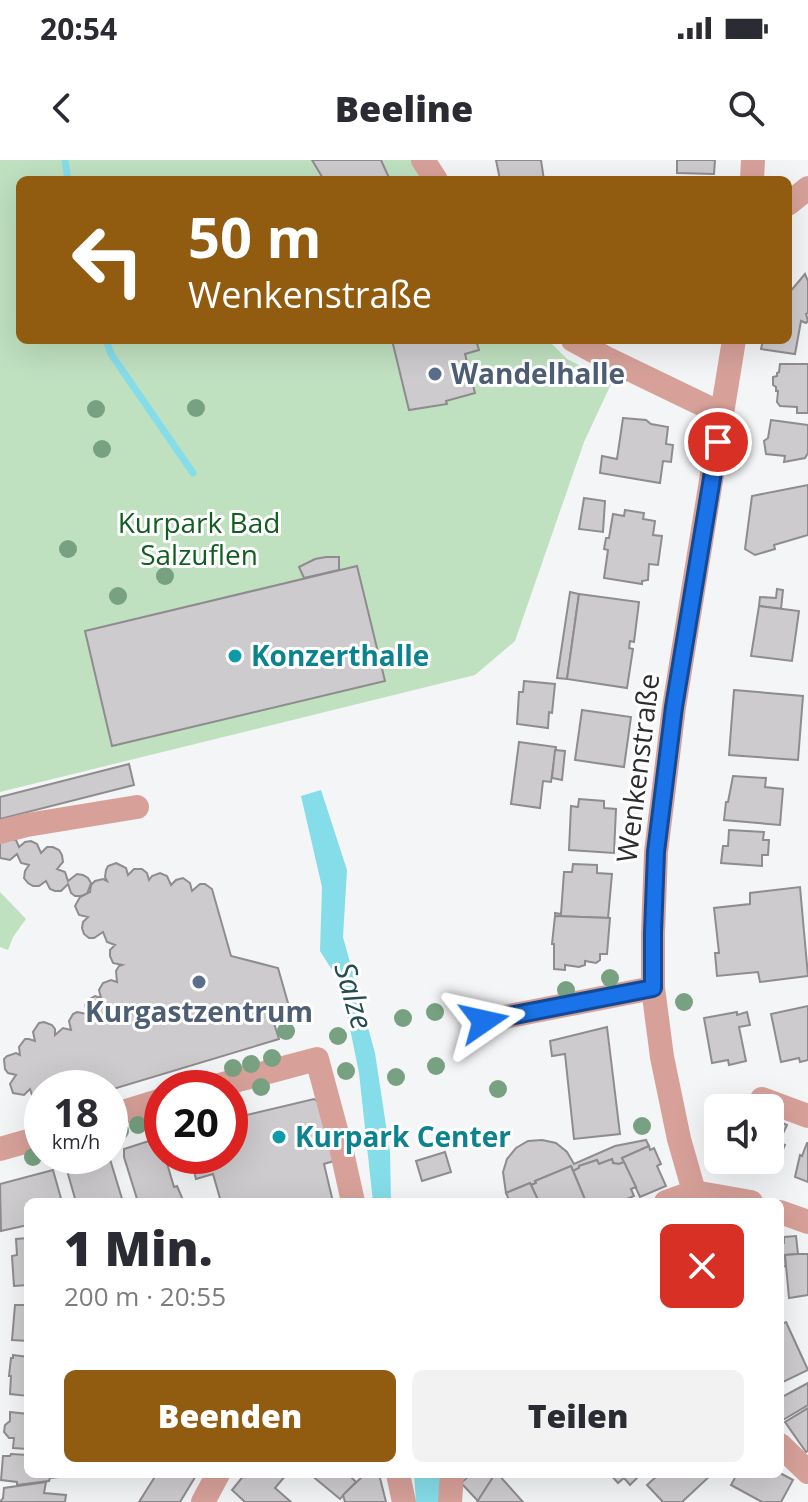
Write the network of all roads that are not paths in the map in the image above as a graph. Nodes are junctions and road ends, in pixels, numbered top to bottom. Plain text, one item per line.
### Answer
1 (808, 188) edge
2 (792, 201) edge
3 (580, 344) edge
4 (733, 344) edge
5 (722, 414) junction
6 (137, 807) dead end
7 (0, 832) edge
8 (653, 988) junction
9 (484, 1021) dead end
10 (248, 1077) edge
11 (784, 1107) edge
12 (808, 1116) edge
13 (24, 1142) edge
14 (0, 1149) edge
15 (696, 1197) edge
16 (352, 1198) edge
17 (784, 1213) edge
18 (808, 1222) edge
19 (784, 1449) edge
20 (808, 1472) edge
21 (216, 1478) edge
22 (399, 1478) edge
23 (452, 1478) edge
24 (203, 1502) edge
25 (404, 1502) edge
26 (450, 1502) edge

1 - 2 street
3 - 5 street
4 - 5 street, Wenkenstraße
5 - 8 street, Wenkenstraße
6 - 7 street
8 - 9 street
8 - 15 street, Wenkenstraße
10 - 16 street
11 - 12 street
13 - 14 street
17 - 18 street
19 - 20 street
21 - 24 street
22 - 25 street
23 - 26 street

